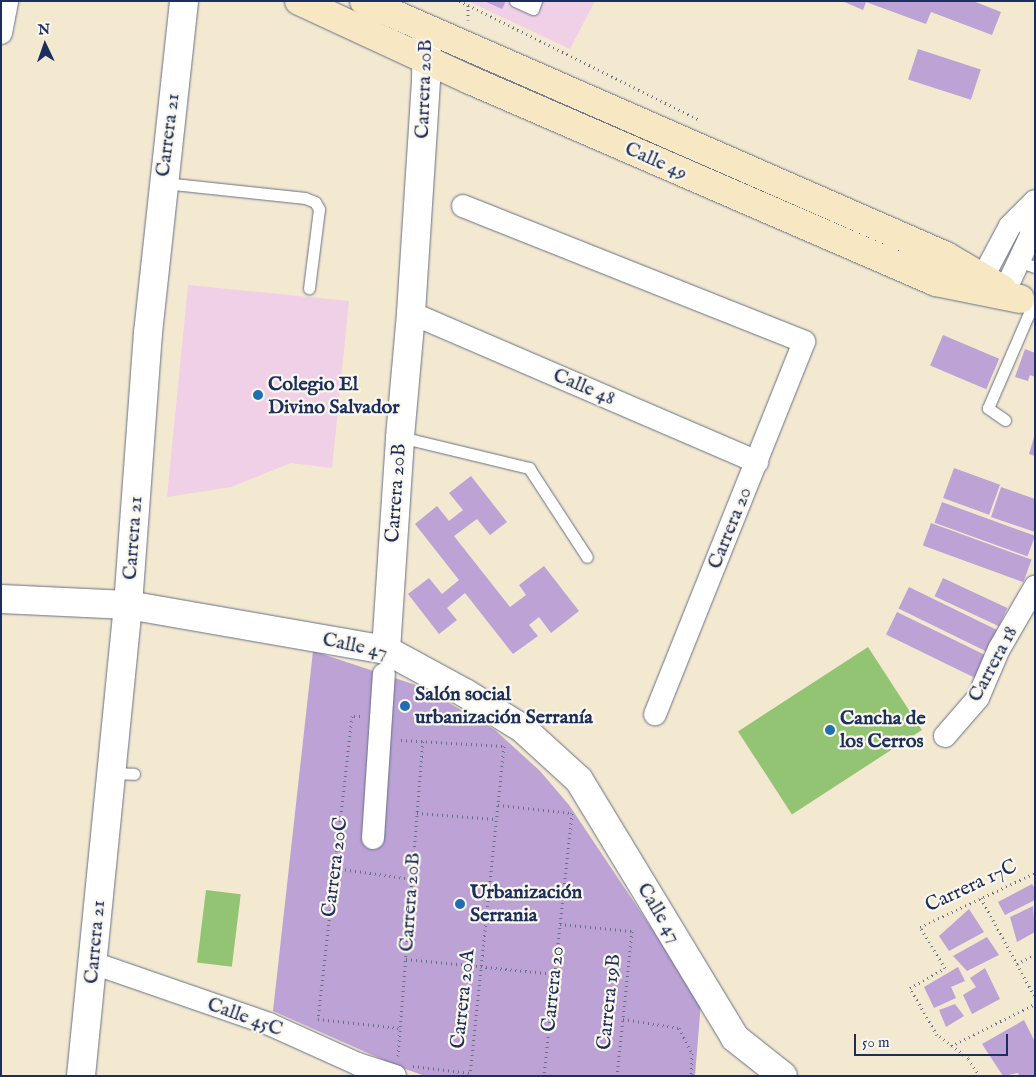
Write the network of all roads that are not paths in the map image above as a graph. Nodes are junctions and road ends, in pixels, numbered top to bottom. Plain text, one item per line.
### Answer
1 (7, 1) edge
2 (184, 1) edge
3 (299, 1) edge
4 (364, 1) edge
5 (515, 1) edge
6 (536, 1) edge
7 (427, 29) junction
8 (1, 34) edge
9 (426, 61) junction
10 (163, 182) junction
11 (1035, 201) edge
12 (828, 203) junction
13 (463, 206) dead end
14 (1035, 212) edge
15 (816, 231) junction
16 (1027, 264) edge
17 (309, 288) dead end
18 (1008, 294) edge
19 (411, 313) junction
20 (1005, 420) dead end
21 (400, 437) junction
22 (757, 462) junction
23 (587, 557) dead end
24 (1035, 587) edge
25 (1, 599) edge
26 (128, 605) junction
27 (385, 662) junction
28 (654, 714) dead end
29 (945, 736) dead end
30 (374, 838) dead end
31 (93, 963) junction
32 (400, 1068) edge
33 (356, 1070) edge
34 (81, 1076) edge
35 (783, 1076) edge

1 - 8 street
2 - 10 street, Carrera 21
3 - 9 main road, Calle 49
4 - 7 main road, Calle 49
5 - 6 lane
7 - 9 street, Carrera 20B
7 - 12 main road, Calle 49
9 - 15 main road, Calle 49
9 - 19 street, Carrera 20B
10 - 17 lane
10 - 26 street, Carrera 21
11 - 18 street
12 - 15 main road
12 - 18 main road, Calle 49
13 - 22 street, Carrera 20
14 - 16 street
15 - 18 main road, Calle 49
16 - 18 street
18 - 20 lane
19 - 21 street, Carrera 20B
19 - 22 street, Calle 48
21 - 23 lane
21 - 27 street, Carrera 20B
22 - 28 street, Carrera 20
24 - 29 street, Carrera 18
25 - 26 street, Calle 47
26 - 27 street, Calle 47
26 - 31 street, Carrera 21
27 - 30 street, Carrera 20B
27 - 35 street, Calle 47
31 - 33 street, Calle 45C
31 - 34 street, Carrera 21
32 - 33 street, Calle 45C

